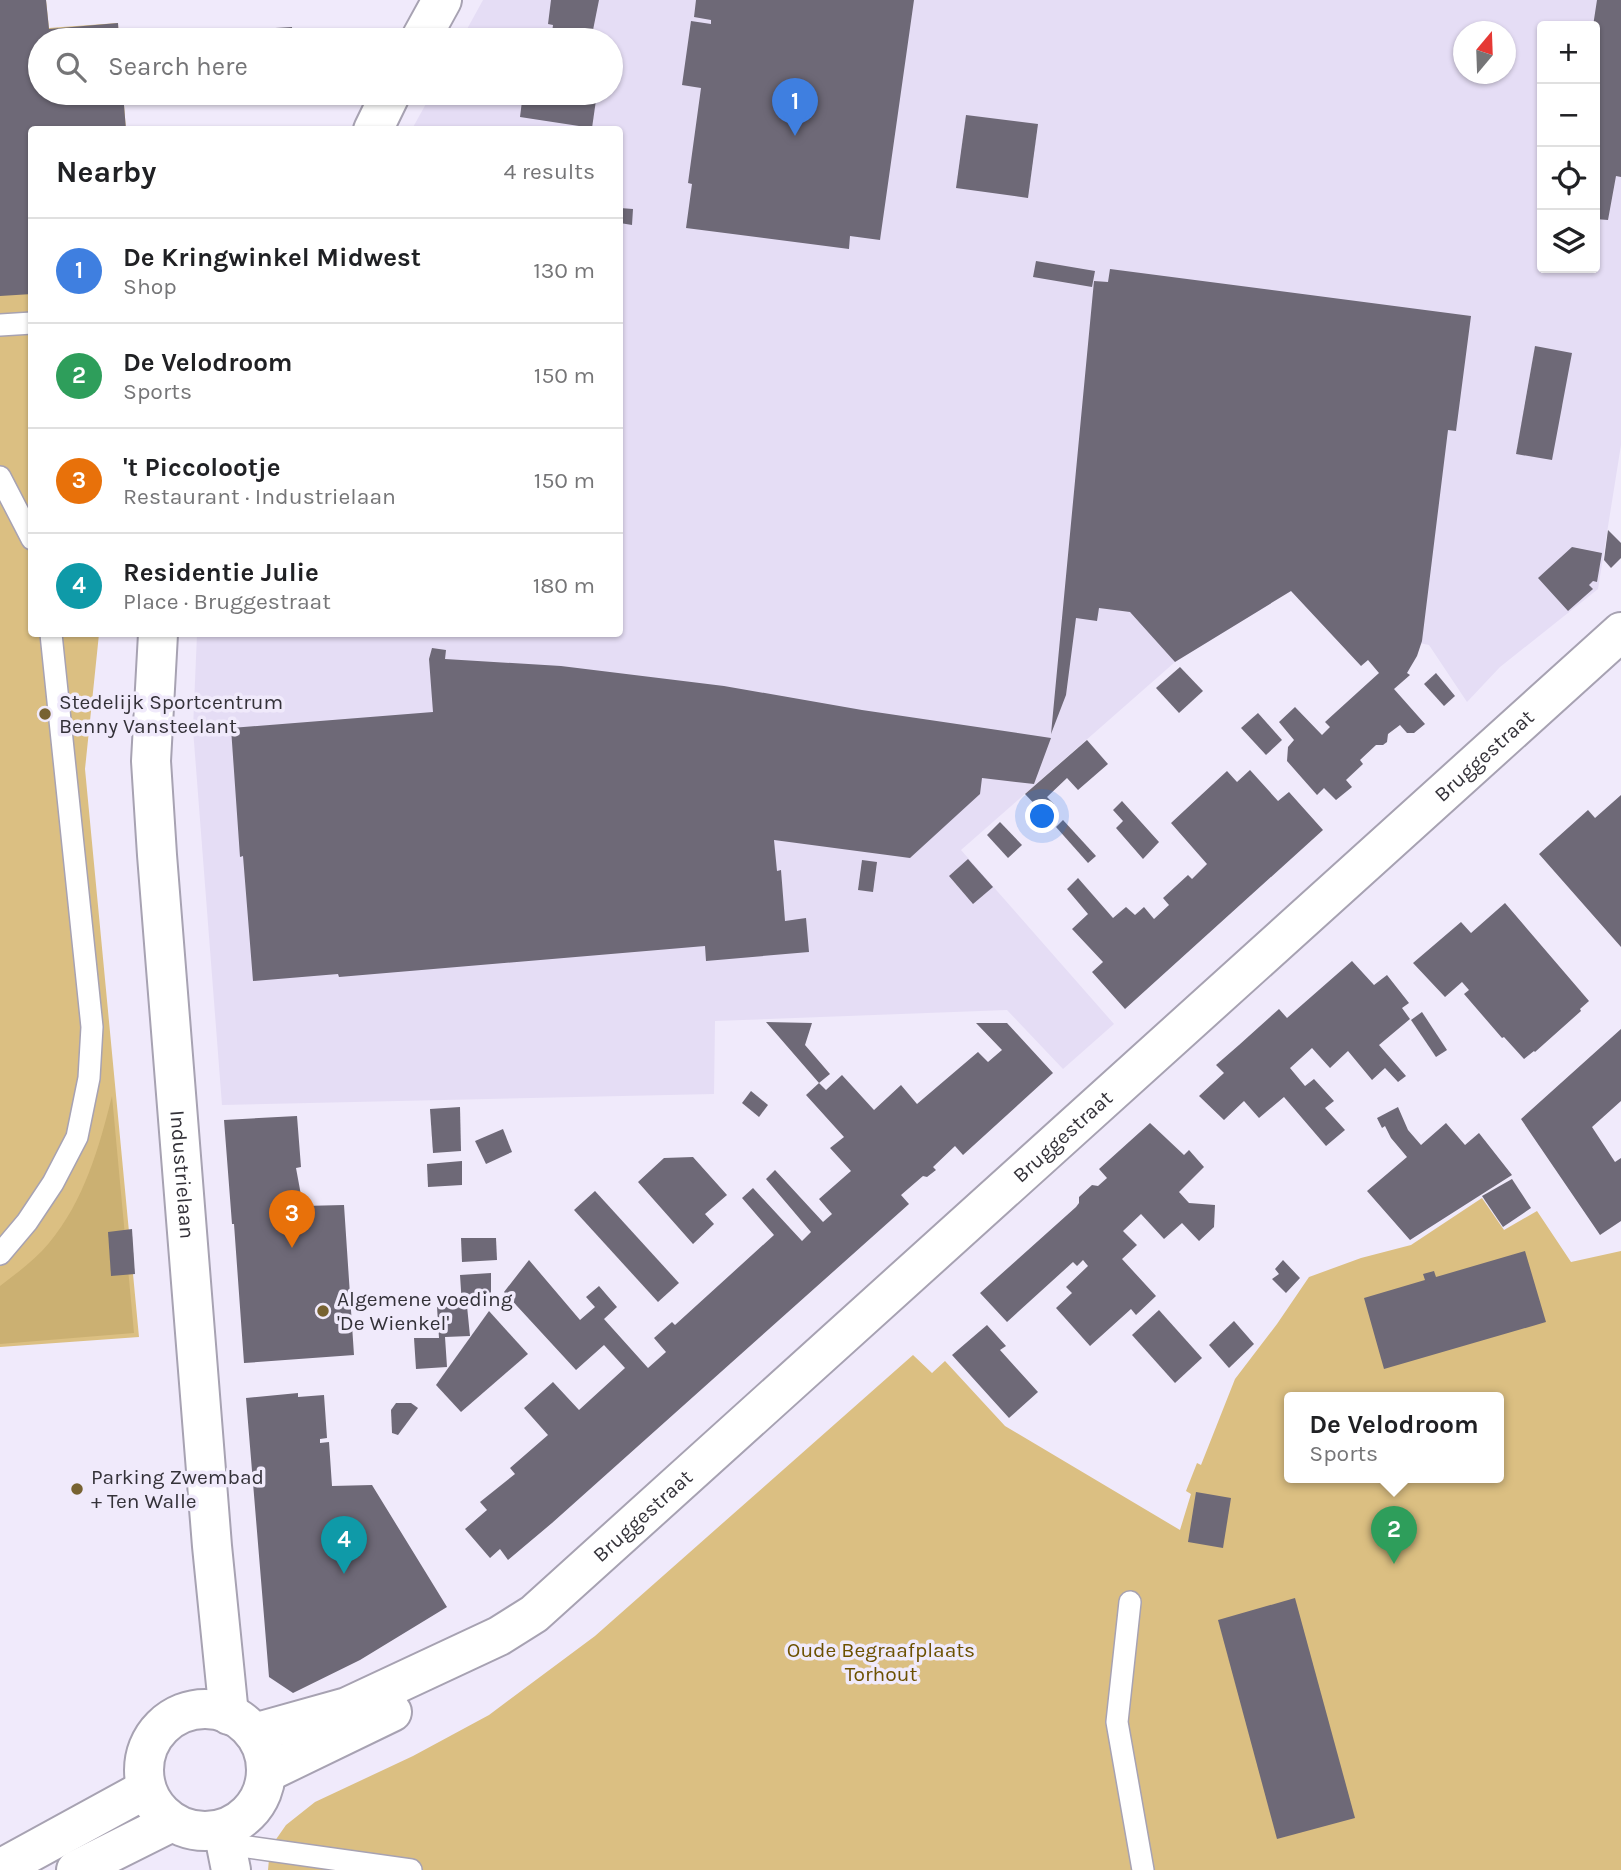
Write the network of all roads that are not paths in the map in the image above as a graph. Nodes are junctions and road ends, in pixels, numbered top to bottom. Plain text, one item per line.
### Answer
1 (442, 0) edge
2 (427, 28) edge
3 (385, 105) edge
4 (375, 126) edge
5 (28, 323) edge
6 (0, 325) edge
7 (0, 477) edge
8 (28, 531) edge
9 (1621, 632) edge
10 (51, 637) edge
11 (158, 637) edge
12 (0, 1254) edge
13 (1130, 1602) dead end
14 (499, 1636) junction
15 (242, 1724) junction
16 (266, 1773) junction
17 (146, 1789) junction
18 (172, 1822) junction
19 (226, 1848) edge
20 (0, 1869) edge
21 (76, 1870) edge
22 (411, 1870) edge
23 (1143, 1870) edge

1 - 2 street
3 - 4 street
5 - 6 lane
7 - 8 lane
9 - 14 street, Bruggestraat
10 - 12 lane
11 - 15 street, Industrielaan
13 - 23 lane
14 - 15 street, Bruggestraat
14 - 16 street, Bruggestraat
15 - 16 street
15 - 17 street
16 - 19 street
17 - 18 street
17 - 20 street
18 - 19 street
18 - 21 street
19 - 22 lane

